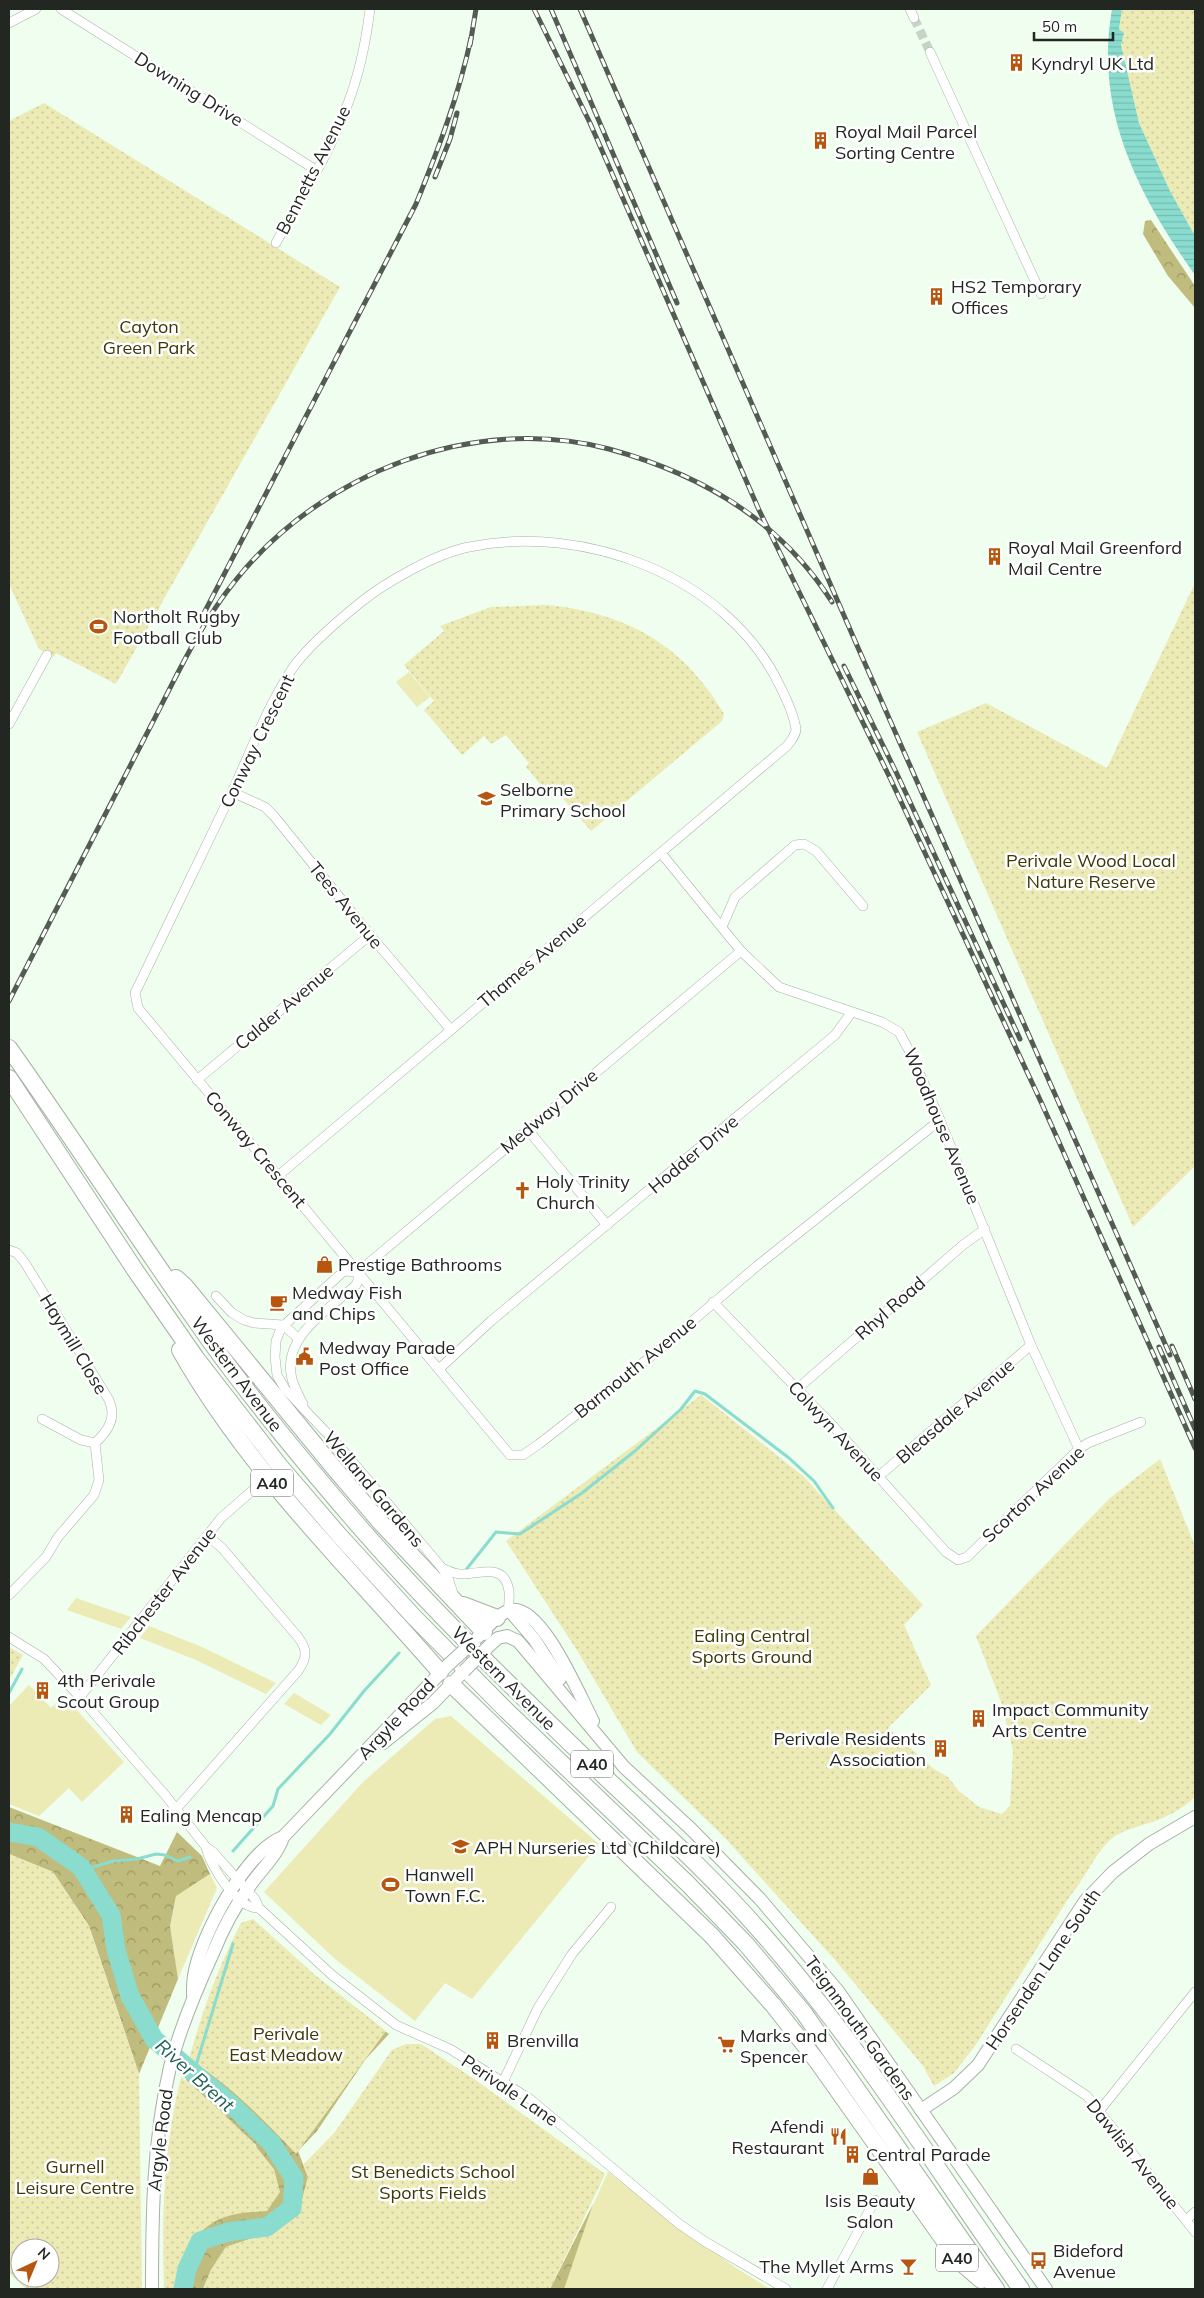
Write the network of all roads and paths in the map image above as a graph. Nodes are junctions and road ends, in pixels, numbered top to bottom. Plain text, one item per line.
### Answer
1 (36, 9) edge
2 (61, 9) edge
3 (370, 9) edge
4 (910, 9) edge
5 (914, 18) tunnel mouth
6 (9, 23) edge
7 (930, 52) tunnel mouth
8 (316, 170) junction
9 (276, 243) dead end
10 (1041, 294) dead end
11 (47, 656) dead end
12 (9, 724) edge
13 (787, 746) joint
14 (232, 792) junction
15 (661, 853) junction
16 (863, 906) dead end
17 (722, 927) junction
18 (370, 935) junction
19 (741, 951) junction
20 (851, 1013) junction
21 (451, 1030) junction
22 (9, 1048) edge
23 (9, 1078) edge
24 (198, 1080) junction
25 (940, 1120) junction
26 (528, 1130) junction
27 (278, 1176) junction
28 (607, 1225) junction
29 (985, 1229) junction
30 (9, 1250) edge
31 (150, 1255) junction
32 (135, 1270) junction
33 (358, 1272) junction
34 (216, 1296) dead end
35 (714, 1302) junction
36 (283, 1325) junction
37 (298, 1338) junction
38 (1031, 1345) junction
39 (439, 1369) junction
40 (797, 1389) junction
41 (306, 1410) junction
42 (42, 1419) dead end
43 (1141, 1422) dead end
44 (94, 1443) junction
45 (1079, 1449) junction
46 (878, 1477) junction
47 (252, 1490) dead end
48 (208, 1536) junction
49 (958, 1560) joint
50 (442, 1568) junction
51 (9, 1595) edge
52 (459, 1603) junction
53 (503, 1614) junction
54 (9, 1637) edge
55 (487, 1638) junction
56 (449, 1675) junction
57 (80, 1697) junction
58 (578, 1712) junction
59 (607, 1745) junction
60 (177, 1808) junction
61 (1195, 1817) edge
62 (283, 1837) junction
63 (234, 1886) junction
64 (243, 1896) junction
65 (611, 1906) dead end
66 (1195, 1992) edge
67 (193, 1996) junction
68 (1016, 2049) dead end
69 (503, 2082) junction
70 (921, 2110) junction
71 (1100, 2110) junction
72 (875, 2200) dead end
73 (1195, 2212) edge
74 (1186, 2220) junction
75 (1195, 2232) edge
76 (152, 2289) edge
77 (786, 2289) edge
78 (827, 2289) edge
79 (994, 2289) edge
80 (1021, 2289) edge
81 (1046, 2289) edge

1 - 6 street
2 - 8 street, Downing Drive
3 - 8 street, Bennetts Avenue
4 - 5 street
7 - 10 street
8 - 9 street, Bennetts Avenue
11 - 12 street
13 - 14 street, Conway Crescent
13 - 15 street, Thames Avenue
14 - 18 street, Tees Avenue
14 - 24 street, Conway Crescent
15 - 17 street, Woodhouse Avenue
15 - 21 street, Thames Avenue
16 - 17 street
17 - 19 street, Woodhouse Avenue
18 - 21 street, Tees Avenue
18 - 24 street, Calder Avenue
19 - 20 street, Woodhouse Avenue
19 - 26 street, Medway Drive
20 - 25 street, Woodhouse Avenue
20 - 28 street, Hodder Drive
21 - 27 street, Thames Avenue
22 - 31 highway, Western Avenue / A40
23 - 32 highway, Western Avenue / A40
24 - 27 street, Conway Crescent
25 - 29 street, Woodhouse Avenue
25 - 35 street, Barmouth Avenue
26 - 28 street
26 - 33 street, Medway Drive
27 - 33 street, Conway Crescent
28 - 39 street, Hodder Drive
29 - 38 street, Woodhouse Avenue
29 - 40 street, Rhyl Road
30 - 44 street, Haymill Close
31 - 52 highway, A40
31 - 80 highway, Western Avenue / A40
32 - 56 highway, A40
32 - 79 highway, Western Avenue / A40
33 - 36 street
33 - 37 street
33 - 39 street, Barmouth Avenue
34 - 36 street
35 - 39 street, Barmouth Avenue
35 - 40 street, Colwyn Avenue
36 - 37 street
36 - 41 street
37 - 41 street
38 - 45 street, Woodhouse Avenue
38 - 46 street, Bleasdale Avenue
40 - 46 street, Colwyn Avenue
41 - 50 street, Welland Gardens
42 - 44 street
43 - 45 street, Scorton Avenue
44 - 51 street
45 - 49 street, Scorton Avenue
46 - 49 street, Colwyn Avenue
47 - 48 street, Ribchester Avenue
48 - 57 street, Ribchester Avenue
48 - 60 street
50 - 52 street, Welland Gardens
50 - 53 street
52 - 53 highway, A40
52 - 55 highway, A40
53 - 55 main road, Argyle Road
53 - 58 main road
53 - 59 main road
54 - 57 street
55 - 56 main road, Argyle Road, bridge
55 - 58 main road
56 - 62 main road, Argyle Road
56 - 79 highway, A40
57 - 60 street
58 - 59 main road
59 - 70 main road, Teignmouth Gardens
60 - 63 street
61 - 70 main road, Horsenden Lane South
62 - 63 main road, Argyle Road
62 - 64 main road, Argyle Road
63 - 64 street
63 - 67 main road, Argyle Road
64 - 67 main road, Argyle Road
64 - 69 street, Perivale Lane
65 - 69 street
66 - 71 street
67 - 76 main road, Argyle Road
68 - 71 street, Dawlish Avenue
69 - 77 street, Perivale Lane
70 - 81 main road, Teignmouth Gardens
71 - 74 street, Dawlish Avenue
72 - 78 street
73 - 74 street
74 - 75 street, Dawlish Avenue

